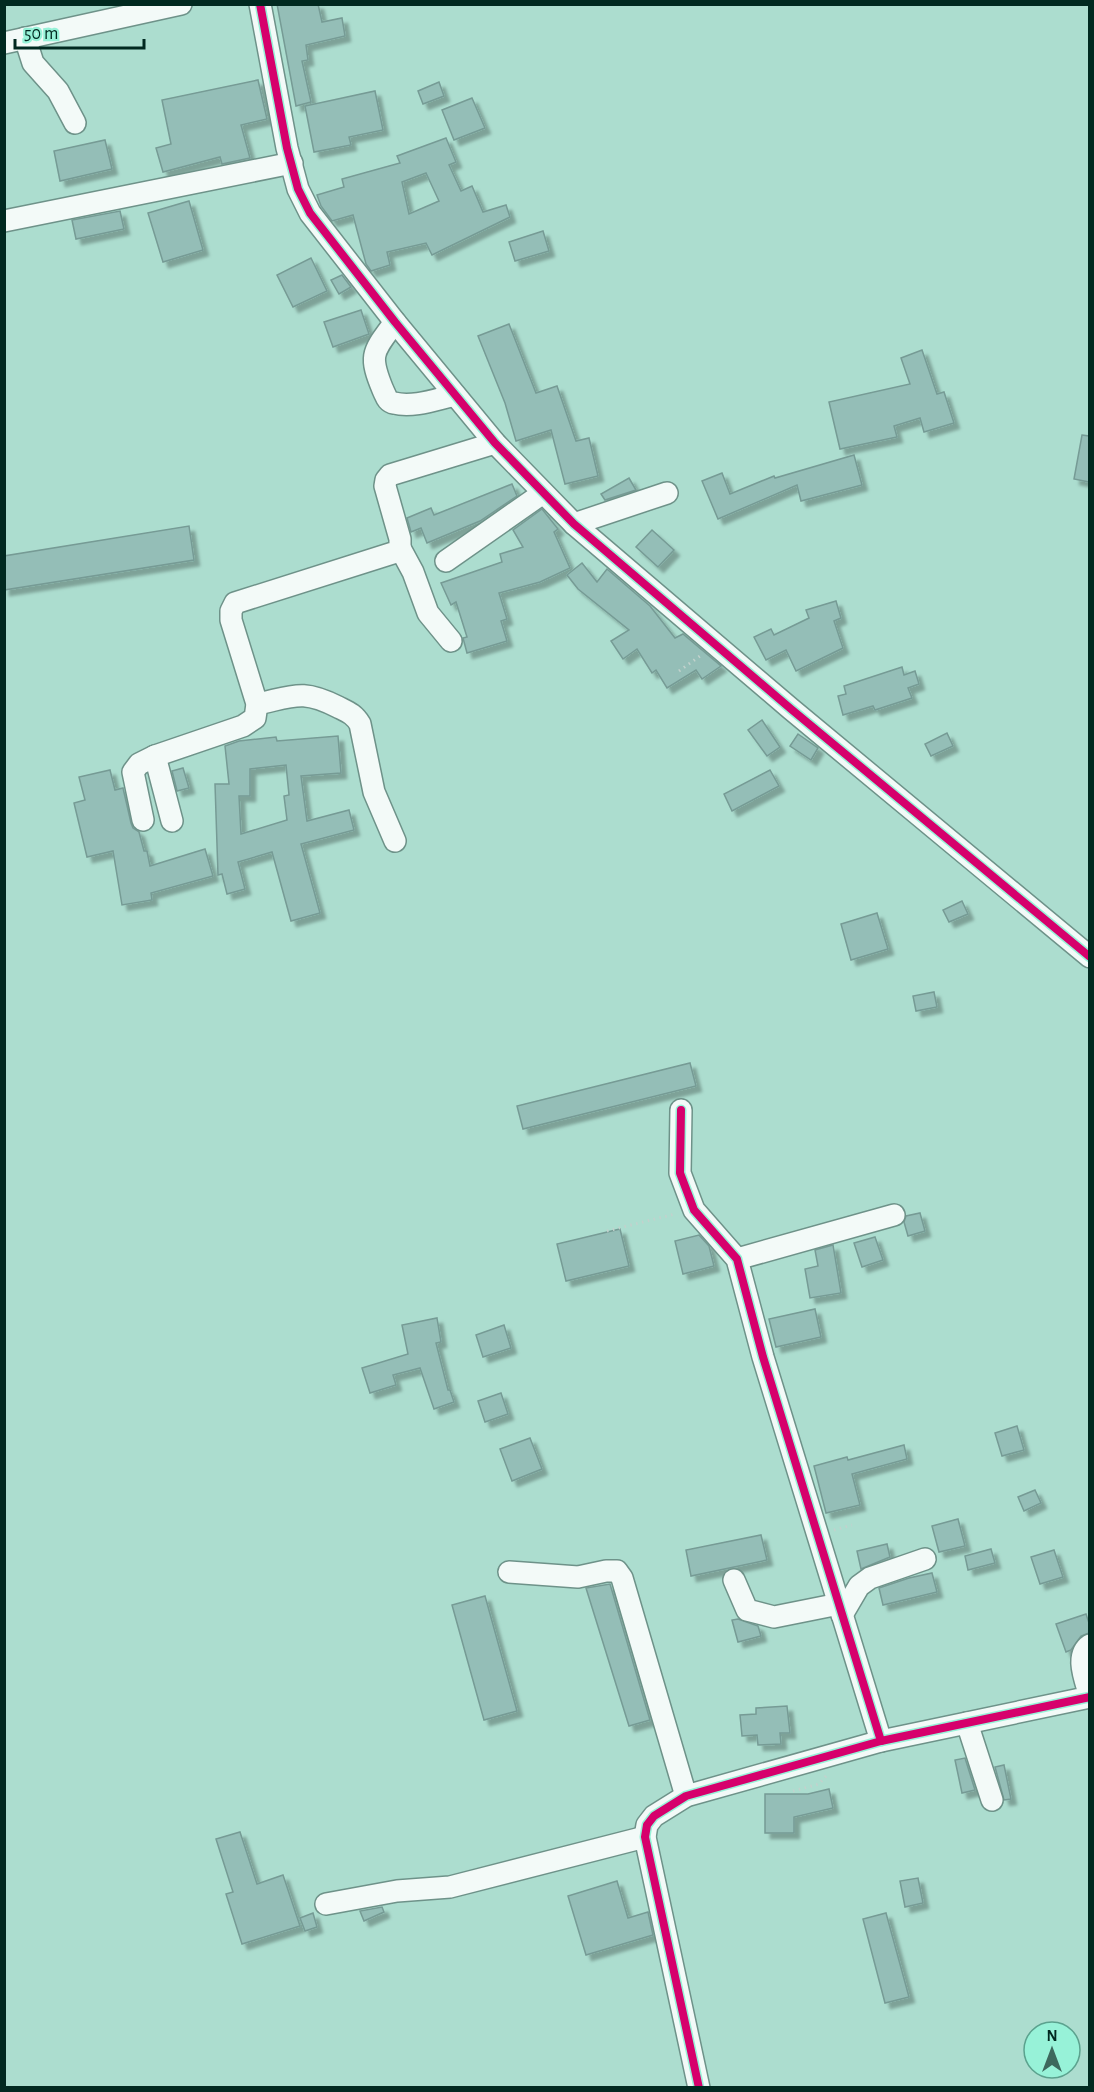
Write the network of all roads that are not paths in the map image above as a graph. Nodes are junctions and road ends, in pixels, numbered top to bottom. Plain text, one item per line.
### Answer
1 (181, 4) edge
2 (260, 4) edge
3 (25, 38) junction
4 (4, 43) edge
5 (75, 123) dead end
6 (292, 163) junction
7 (4, 220) edge
8 (395, 322) junction
9 (455, 395) junction
10 (495, 443) junction
11 (543, 493) junction
12 (667, 493) dead end
13 (574, 524) junction
14 (400, 548) junction
15 (446, 561) dead end
16 (451, 641) dead end
17 (257, 704) junction
18 (155, 756) junction
19 (143, 820) dead end
20 (172, 821) dead end
21 (395, 842) dead end
22 (1089, 957) edge
23 (681, 1110) dead end
24 (894, 1215) dead end
25 (736, 1259) junction
26 (925, 1559) dead end
27 (509, 1572) dead end
28 (734, 1580) dead end
29 (841, 1610) junction
30 (1089, 1645) edge
31 (1089, 1697) edge
32 (967, 1723) junction
33 (881, 1741) junction
34 (686, 1796) junction
35 (992, 1800) dead end
36 (645, 1837) junction
37 (326, 1904) dead end
38 (699, 2088) edge

1 - 3 street
2 - 6 street
3 - 4 street
3 - 5 street
6 - 7 street
6 - 8 street
8 - 9 street
8 - 9 street
9 - 10 street
10 - 11 street
10 - 14 street
11 - 13 street
11 - 15 street
12 - 13 street
13 - 22 street
14 - 16 street
14 - 17 street
17 - 18 street
17 - 21 street
18 - 19 street
18 - 20 street
23 - 25 street
24 - 25 street
25 - 29 street
26 - 29 street
27 - 34 street
28 - 29 street
29 - 33 street
30 - 31 street
31 - 32 street
32 - 33 street
32 - 35 street
33 - 34 street
34 - 36 street
36 - 37 street
36 - 38 street

